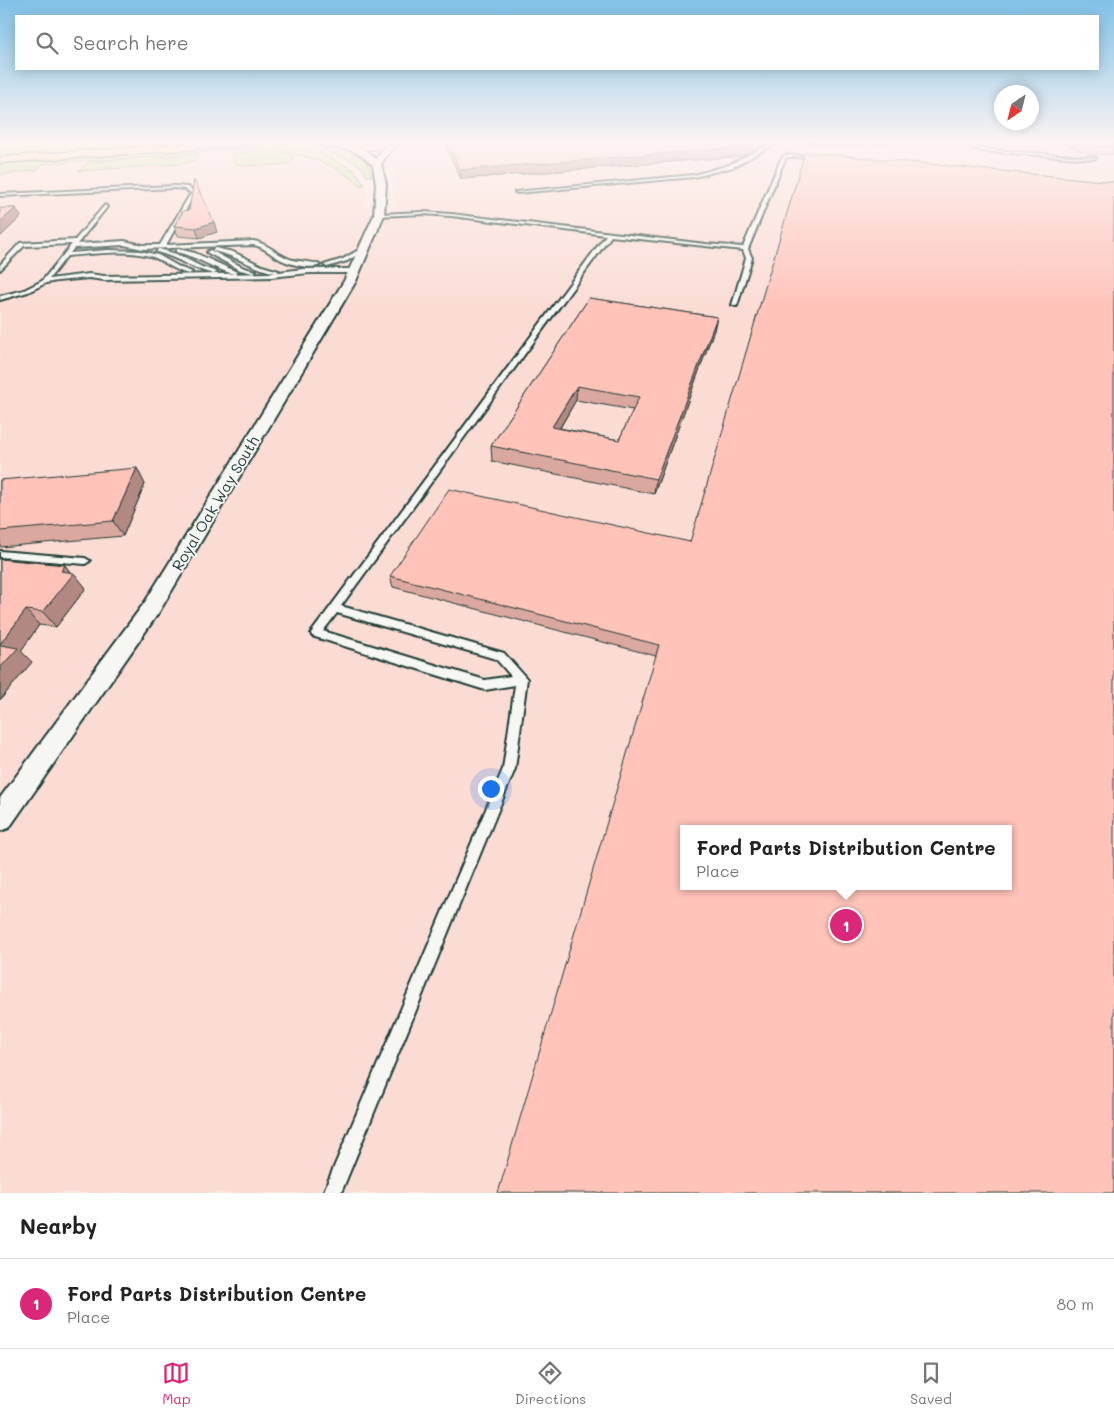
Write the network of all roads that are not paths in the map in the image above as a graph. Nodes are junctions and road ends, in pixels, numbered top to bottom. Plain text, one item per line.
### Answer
1 (191, 198) edge
2 (380, 198) edge
3 (767, 198) edge
4 (104, 206) dead end
5 (379, 215) junction
6 (610, 234) junction
7 (74, 244) junction
8 (160, 248) junction
9 (745, 249) junction
10 (179, 250) junction
11 (189, 250) junction
12 (199, 250) junction
13 (129, 251) junction
14 (138, 251) junction
15 (150, 251) junction
16 (169, 251) junction
17 (65, 255) junction
18 (359, 262) junction
19 (327, 265) junction
20 (0, 268) edge
21 (278, 271) junction
22 (309, 271) junction
23 (205, 272) junction
24 (216, 272) junction
25 (226, 272) junction
26 (237, 272) junction
27 (247, 272) junction
28 (257, 272) junction
29 (268, 272) junction
30 (44, 282) junction
31 (0, 298) edge
32 (735, 305) dead end
33 (0, 554) edge
34 (85, 561) dead end
35 (334, 608) junction
36 (521, 679) junction
37 (0, 819) edge
38 (332, 1193) edge

1 - 8 lane
2 - 5 street, Royal Oak Way South
3 - 9 lane
4 - 7 lane
5 - 6 lane
5 - 18 street, Royal Oak Way South
6 - 9 lane
6 - 35 lane
7 - 8 lane
7 - 17 lane
7 - 20 lane
8 - 15 lane
8 - 16 lane
8 - 19 lane
8 - 25 lane
9 - 32 lane
10 - 11 lane
10 - 16 lane
10 - 27 lane
11 - 12 lane
11 - 28 lane
12 - 21 lane
12 - 29 lane
13 - 14 lane
13 - 17 lane
13 - 23 lane
14 - 15 lane
14 - 23 lane
15 - 24 lane
16 - 26 lane
17 - 30 lane
18 - 19 lane
18 - 19 lane
18 - 22 lane
18 - 37 street, Royal Oak Way South
21 - 22 lane
21 - 29 lane
22 - 30 lane
23 - 24 lane
24 - 25 lane
25 - 26 lane
26 - 27 lane
27 - 28 lane
28 - 29 lane
30 - 31 lane
33 - 34 lane
35 - 36 lane
35 - 36 lane
36 - 38 lane

